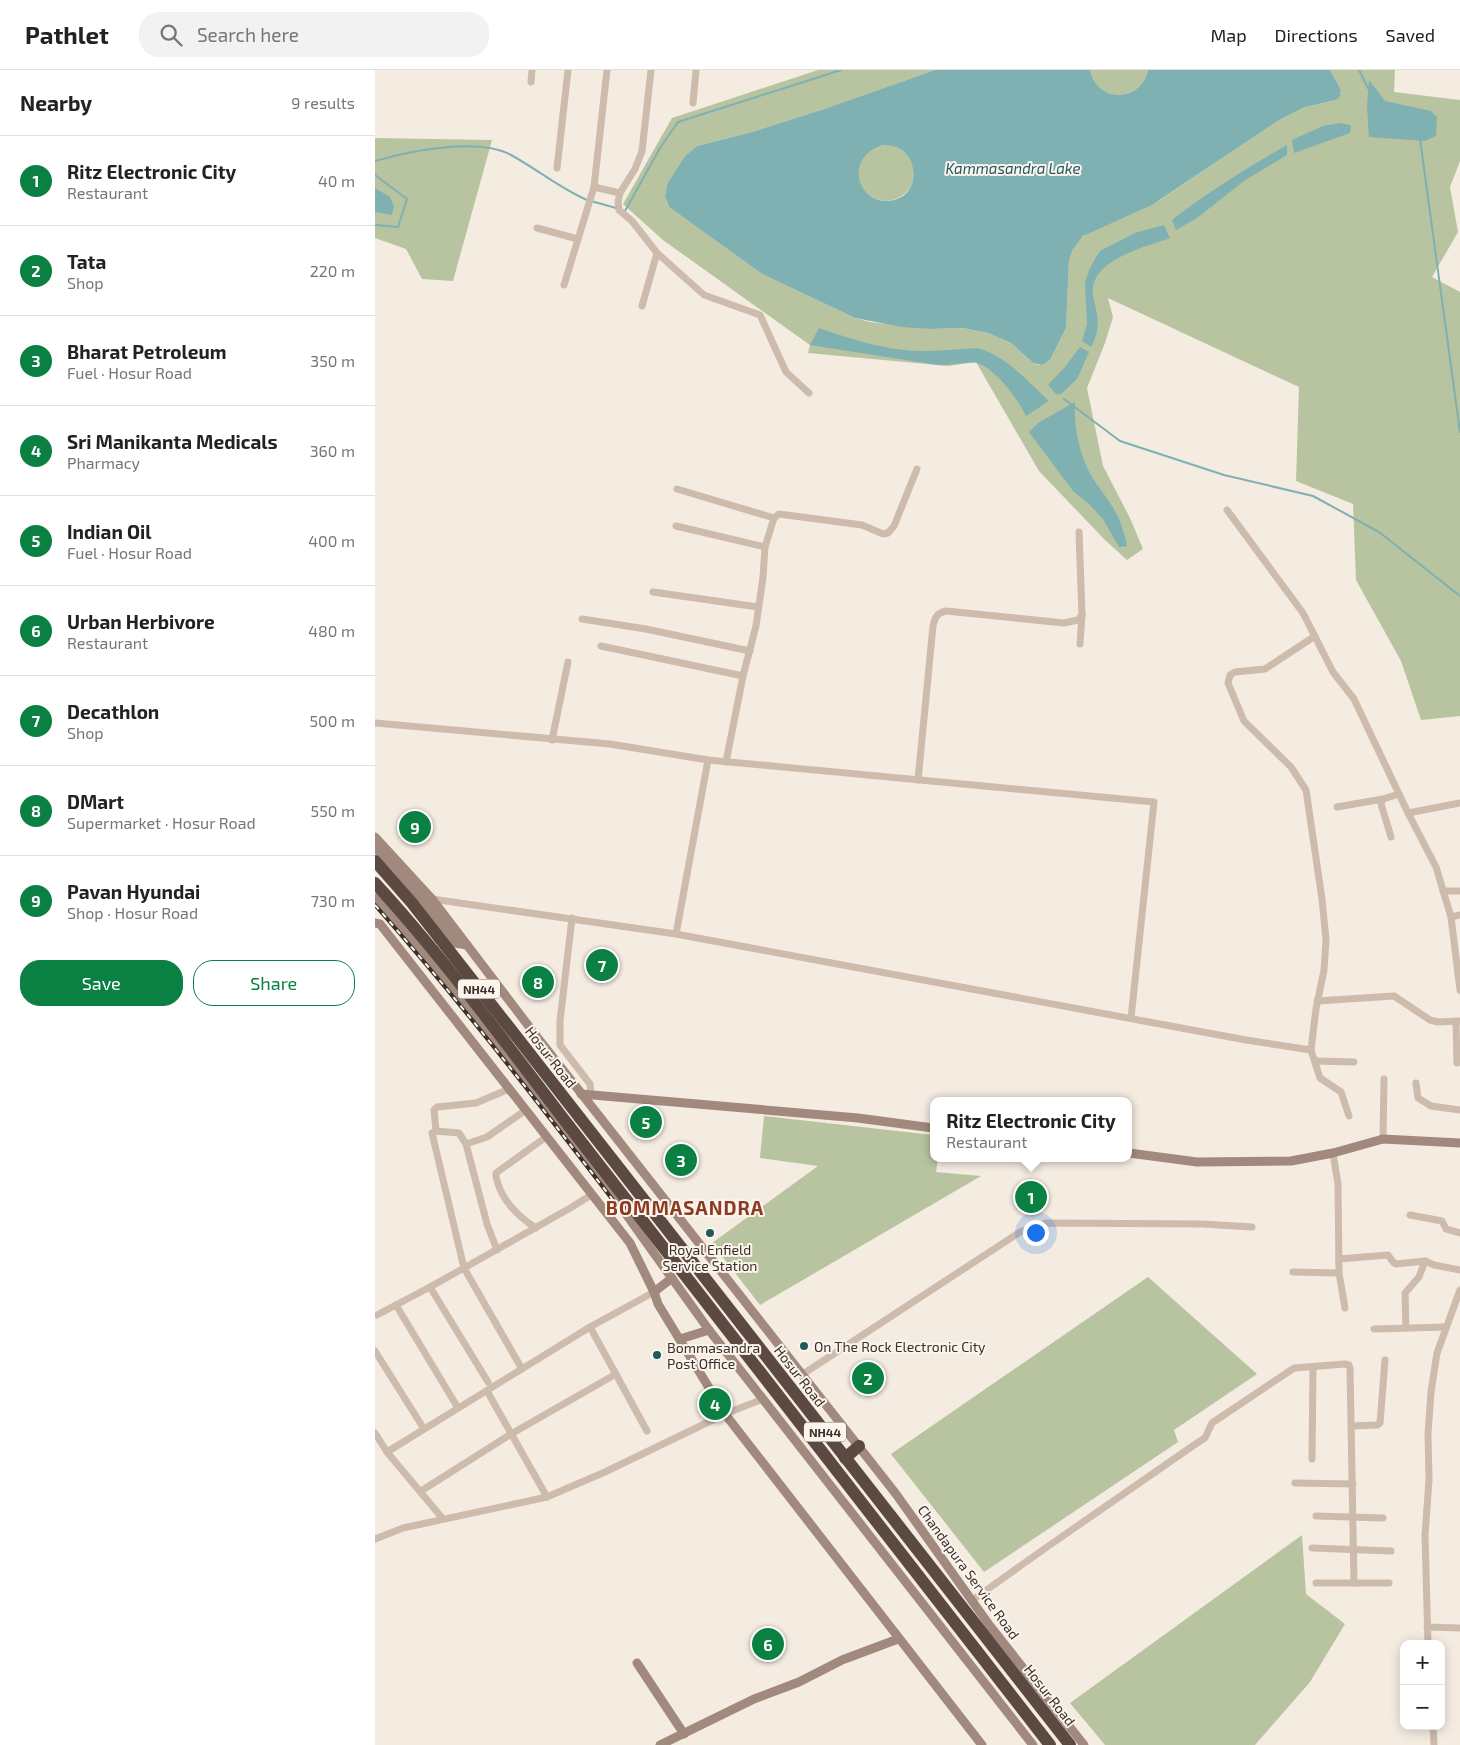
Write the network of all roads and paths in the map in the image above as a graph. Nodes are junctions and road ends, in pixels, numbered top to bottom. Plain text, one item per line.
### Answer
1 (532, 70) edge
2 (568, 70) edge
3 (607, 70) edge
4 (651, 70) edge
5 (696, 70) edge
6 (531, 82) dead end
7 (693, 103) dead end
8 (557, 168) dead end
9 (594, 187) junction
10 (620, 193) junction
11 (537, 228) dead end
12 (578, 239) junction
13 (657, 253) junction
14 (564, 284) dead end
15 (642, 306) dead end
16 (809, 393) dead end
17 (917, 469) dead end
18 (677, 489) dead end
19 (1227, 510) dead end
20 (774, 518) junction
21 (676, 526) dead end
22 (1079, 532) dead end
23 (765, 547) junction
24 (653, 592) dead end
25 (758, 607) junction
26 (1082, 615) junction
27 (581, 619) dead end
28 (1315, 636) junction
29 (1080, 644) dead end
30 (601, 646) dead end
31 (749, 651) junction
32 (568, 662) dead end
33 (743, 676) junction
34 (375, 723) edge
35 (552, 740) junction
36 (708, 760) junction
37 (726, 762) junction
38 (918, 780) junction
39 (1399, 794) junction
40 (1383, 800) junction
41 (1460, 803) edge
42 (1337, 807) dead end
43 (1408, 813) junction
44 (1391, 836) dead end
45 (375, 837) edge
46 (375, 847) edge
47 (375, 861) edge
48 (375, 883) edge
49 (1460, 891) edge
50 (1443, 892) junction
51 (375, 898) edge
52 (429, 901) junction
53 (1460, 915) edge
54 (392, 916) junction
55 (1451, 916) junction
56 (573, 918) junction
57 (377, 925) edge
58 (676, 934) junction
59 (450, 936) junction
60 (467, 945) junction
61 (425, 953) junction
62 (1460, 990) edge
63 (1317, 1001) junction
64 (1131, 1018) junction
65 (1458, 1021) edge
66 (1311, 1050) junction
67 (1315, 1061) junction
68 (1354, 1062) dead end
69 (1457, 1063) dead end
70 (1384, 1079) dead end
71 (1415, 1083) dead end
72 (509, 1089) junction
73 (581, 1094) junction
74 (591, 1095) junction
75 (525, 1110) junction
76 (1460, 1110) edge
77 (1349, 1116) dead end
78 (574, 1122) junction
79 (930, 1128) edge
80 (436, 1131) junction
81 (546, 1136) junction
82 (1383, 1139) junction
83 (1460, 1143) edge
84 (466, 1144) junction
85 (1132, 1153) edge
86 (1333, 1153) junction
87 (591, 1195) junction
88 (1410, 1215) dead end
89 (1252, 1227) dead end
90 (536, 1228) junction
91 (1460, 1233) edge
92 (641, 1235) junction
93 (630, 1243) junction
94 (497, 1250) junction
95 (1339, 1259) junction
96 (1425, 1261) junction
97 (464, 1268) junction
98 (1460, 1270) edge
99 (1293, 1272) dead end
100 (1339, 1272) junction
101 (672, 1278) junction
102 (430, 1287) junction
103 (1460, 1290) edge
104 (654, 1292) junction
105 (396, 1305) junction
106 (1345, 1308) dead end
107 (377, 1315) dead end
108 (1446, 1327) junction
109 (590, 1328) junction
110 (1406, 1328) junction
111 (709, 1330) junction
112 (1374, 1330) dead end
113 (680, 1339) junction
114 (375, 1351) edge
115 (1385, 1360) dead end
116 (1313, 1367) junction
117 (522, 1369) junction
118 (616, 1374) junction
119 (803, 1374) junction
120 (488, 1382) dead end
121 (487, 1391) junction
122 (763, 1399) junction
123 (459, 1408) junction
124 (725, 1414) junction
125 (1351, 1426) junction
126 (424, 1429) junction
127 (647, 1431) dead end
128 (375, 1433) edge
129 (511, 1434) junction
130 (855, 1442) junction
131 (387, 1452) junction
132 (845, 1458) junction
133 (1312, 1459) dead end
134 (1295, 1483) dead end
135 (1353, 1484) junction
136 (421, 1491) junction
137 (547, 1497) junction
138 (1316, 1516) dead end
139 (1353, 1518) junction
140 (1383, 1518) dead end
141 (443, 1519) junction
142 (375, 1538) edge
143 (1312, 1548) dead end
144 (1353, 1550) junction
145 (1391, 1551) dead end
146 (1316, 1583) dead end
147 (1353, 1583) junction
148 (1389, 1583) dead end
149 (971, 1601) junction
150 (1427, 1627) junction
151 (1460, 1628) edge
152 (899, 1639) junction
153 (1428, 1640) edge
154 (637, 1663) dead end
155 (1433, 1730) edge
156 (684, 1734) junction
157 (660, 1745) edge
158 (982, 1745) edge
159 (1033, 1745) edge
160 (1050, 1745) edge
161 (1070, 1745) edge
162 (1084, 1745) edge
163 (1434, 1745) edge

1 - 6 street
2 - 8 street
3 - 9 street
4 - 10 street
5 - 7 street
9 - 10 street
9 - 12 street
10 - 13 street
11 - 12 street
12 - 14 street
13 - 15 street
13 - 16 street
17 - 20 street
18 - 20 street
19 - 28 street
20 - 23 street
21 - 23 street
22 - 26 street
23 - 25 street
24 - 25 street
25 - 31 street
26 - 29 street
26 - 38 street
27 - 31 street
28 - 39 street
28 - 63 street
30 - 33 street
31 - 33 street
32 - 35 street
33 - 37 street
34 - 35 street
35 - 36 street
36 - 37 street
36 - 58 street
37 - 38 street
38 - 64 street
39 - 40 street
39 - 43 street
40 - 42 street
40 - 44 street
41 - 43 street
43 - 50 street
45 - 52 street
46 - 52 street
47 - 78 highway, Hosur Road / NH44, bridge
48 - 78 highway, Hosur Road / NH44, bridge
49 - 50 street
50 - 55 street
51 - 54 street
52 - 54 street
52 - 56 street
52 - 59 street
52 - 60 street, Chandapura Service Road
53 - 55 street
54 - 57 street
54 - 61 street
55 - 62 street
56 - 58 street
56 - 74 street
57 - 72 street
58 - 64 street
59 - 60 street
59 - 61 street
60 - 73 street, Chandapura Service Road
61 - 92 street
63 - 65 street
63 - 66 street
64 - 66 street
65 - 69 street
66 - 67 street
67 - 68 street
67 - 77 street
70 - 82 street
71 - 76 street
72 - 75 street
72 - 80 street
73 - 74 street
73 - 119 street, Chandapura Service Road
74 - 79 street
75 - 81 street
75 - 84 street
78 - 132 highway, Hosur Road / NH44
78 - 160 highway, Hosur Road / NH44
80 - 84 street
80 - 97 street
81 - 87 street
81 - 90 street
82 - 83 street
82 - 86 street
84 - 94 street
85 - 86 street
86 - 95 street
87 - 90 street
87 - 93 street
88 - 91 street
89 - 119 street
90 - 94 street
92 - 93 street
92 - 101 street
93 - 104 street
94 - 97 street
95 - 96 street
95 - 100 street
96 - 98 street
96 - 110 street
97 - 102 street
97 - 117 street
99 - 100 street
100 - 106 street
101 - 104 street
101 - 111 street
102 - 105 street
102 - 120 street
103 - 108 street
104 - 109 street
104 - 113 street
105 - 107 street
105 - 123 street
108 - 110 street
108 - 150 street
109 - 117 street
109 - 118 street
110 - 112 street
111 - 113 street
111 - 122 street
113 - 124 street
114 - 126 street
115 - 125 street
116 - 125 street
116 - 133 street
116 - 149 street
117 - 121 street
118 - 127 street
118 - 129 street
119 - 130 street, Chandapura Service Road
121 - 123 street
121 - 129 street
122 - 124 street
122 - 159 street
123 - 126 street
124 - 137 street
124 - 152 street
125 - 135 street
126 - 131 street
128 - 131 street
129 - 136 street
129 - 137 street
130 - 132 highway
130 - 149 street, Chandapura Service Road
131 - 136 street
132 - 161 highway, Hosur Road / NH44
134 - 135 street
135 - 139 street
136 - 141 street
137 - 141 street
138 - 139 street
139 - 140 street
139 - 144 street
141 - 142 street
143 - 144 street
144 - 145 street
144 - 147 street
146 - 147 street
147 - 148 street
149 - 162 street, Chandapura Service Road
150 - 151 street
150 - 153 street
152 - 156 street
152 - 158 street
154 - 156 street
155 - 163 street
156 - 157 street

